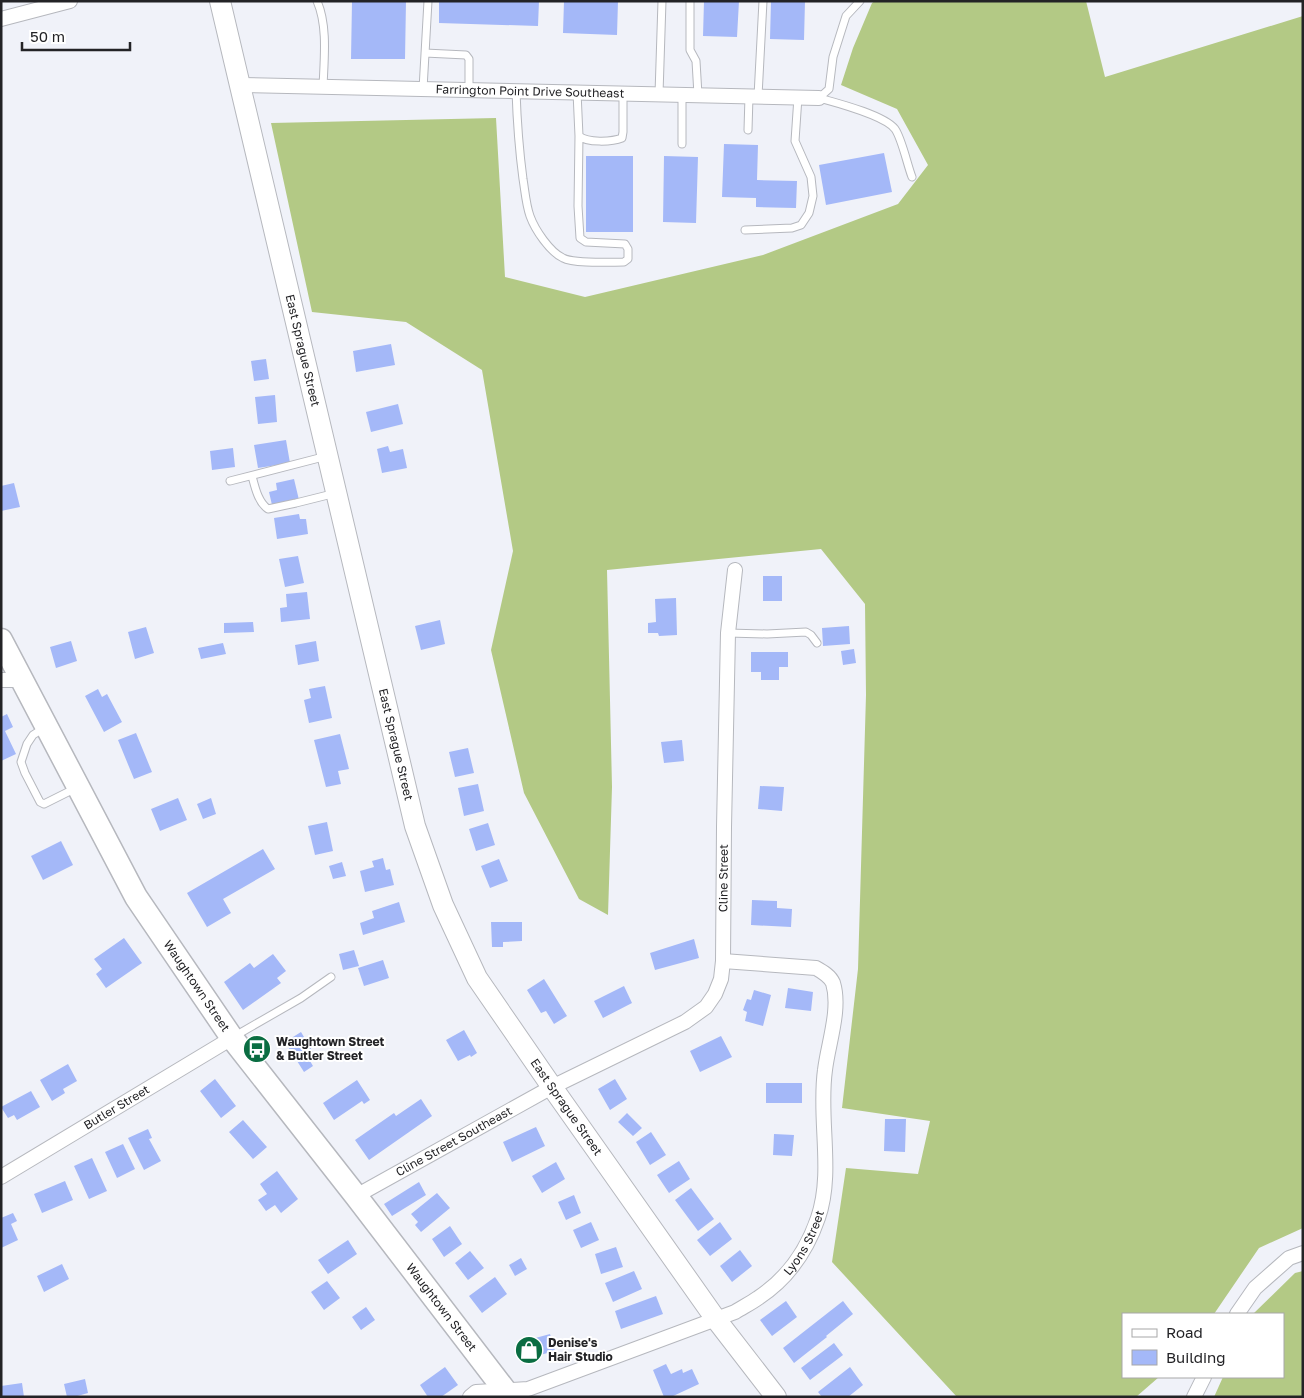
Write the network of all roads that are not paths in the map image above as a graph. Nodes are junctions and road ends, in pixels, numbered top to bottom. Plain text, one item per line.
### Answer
1 (70, 1) edge
2 (220, 1) edge
3 (317, 1) edge
4 (428, 1) edge
5 (662, 1) edge
6 (690, 1) edge
7 (763, 1) edge
8 (860, 1) edge
9 (1, 19) edge
10 (425, 53) junction
11 (240, 85) junction
12 (323, 86) junction
13 (423, 89) junction
14 (469, 90) junction
15 (516, 91) junction
16 (577, 92) junction
17 (623, 93) junction
18 (658, 94) junction
19 (682, 95) junction
20 (698, 95) junction
21 (754, 96) junction
22 (798, 97) junction
23 (819, 98) junction
24 (748, 130) dead end
25 (579, 136) junction
26 (682, 144) dead end
27 (912, 177) dead end
28 (745, 230) dead end
29 (328, 456) junction
30 (252, 476) junction
31 (230, 481) dead end
32 (336, 493) junction
33 (735, 570) dead end
34 (728, 633) junction
35 (1, 640) edge
36 (817, 643) dead end
37 (12, 680) edge
38 (46, 726) junction
39 (78, 787) junction
40 (724, 961) junction
41 (331, 977) dead end
42 (232, 1038) junction
43 (552, 1087) junction
44 (1, 1177) edge
45 (356, 1196) junction
46 (1303, 1253) edge
47 (1238, 1313) edge
48 (715, 1318) junction
49 (1204, 1378) edge
50 (507, 1394) edge
51 (470, 1397) edge
52 (776, 1397) edge
53 (1194, 1397) edge

1 - 9 street
2 - 11 street, East Sprague Street
3 - 12 lane
4 - 10 lane
5 - 18 lane
6 - 20 lane
7 - 21 lane
8 - 23 lane
10 - 13 lane
10 - 14 lane
11 - 12 street, Farrington Point Drive Southeast
11 - 29 street, East Sprague Street
12 - 13 street, Farrington Point Drive Southeast
13 - 14 street, Farrington Point Drive Southeast
14 - 15 street, Farrington Point Drive Southeast
15 - 16 street, Farrington Point Drive Southeast
15 - 25 lane
16 - 17 street, Farrington Point Drive Southeast
16 - 25 lane
17 - 18 street, Farrington Point Drive Southeast
17 - 25 lane
18 - 19 street, Farrington Point Drive Southeast
19 - 20 street, Farrington Point Drive Southeast
19 - 26 lane
20 - 21 street, Farrington Point Drive Southeast
21 - 22 street, Farrington Point Drive Southeast
21 - 24 lane
22 - 23 street, Farrington Point Drive Southeast
22 - 28 lane
23 - 27 lane
29 - 30 lane
29 - 32 street, East Sprague Street
30 - 31 lane
30 - 32 lane
32 - 43 street, East Sprague Street
33 - 34 street, Cline Street
34 - 36 lane
34 - 40 street, Cline Street
35 - 37 main road, Waughtown Street
37 - 38 main road, Waughtown Street
38 - 39 main road, Waughtown Street
38 - 39 lane
39 - 42 main road, Waughtown Street
40 - 43 street, Cline Street
40 - 48 street, Lyons Street
41 - 42 lane
42 - 44 street, Butler Street
42 - 45 main road, Waughtown Street
43 - 45 street, Cline Street Southeast
43 - 48 street, East Sprague Street
45 - 50 main road, Waughtown Street
46 - 47 street
48 - 50 street, Lyons Street
48 - 52 street, East Sprague Street
49 - 53 street
50 - 51 street, Lyons Street

